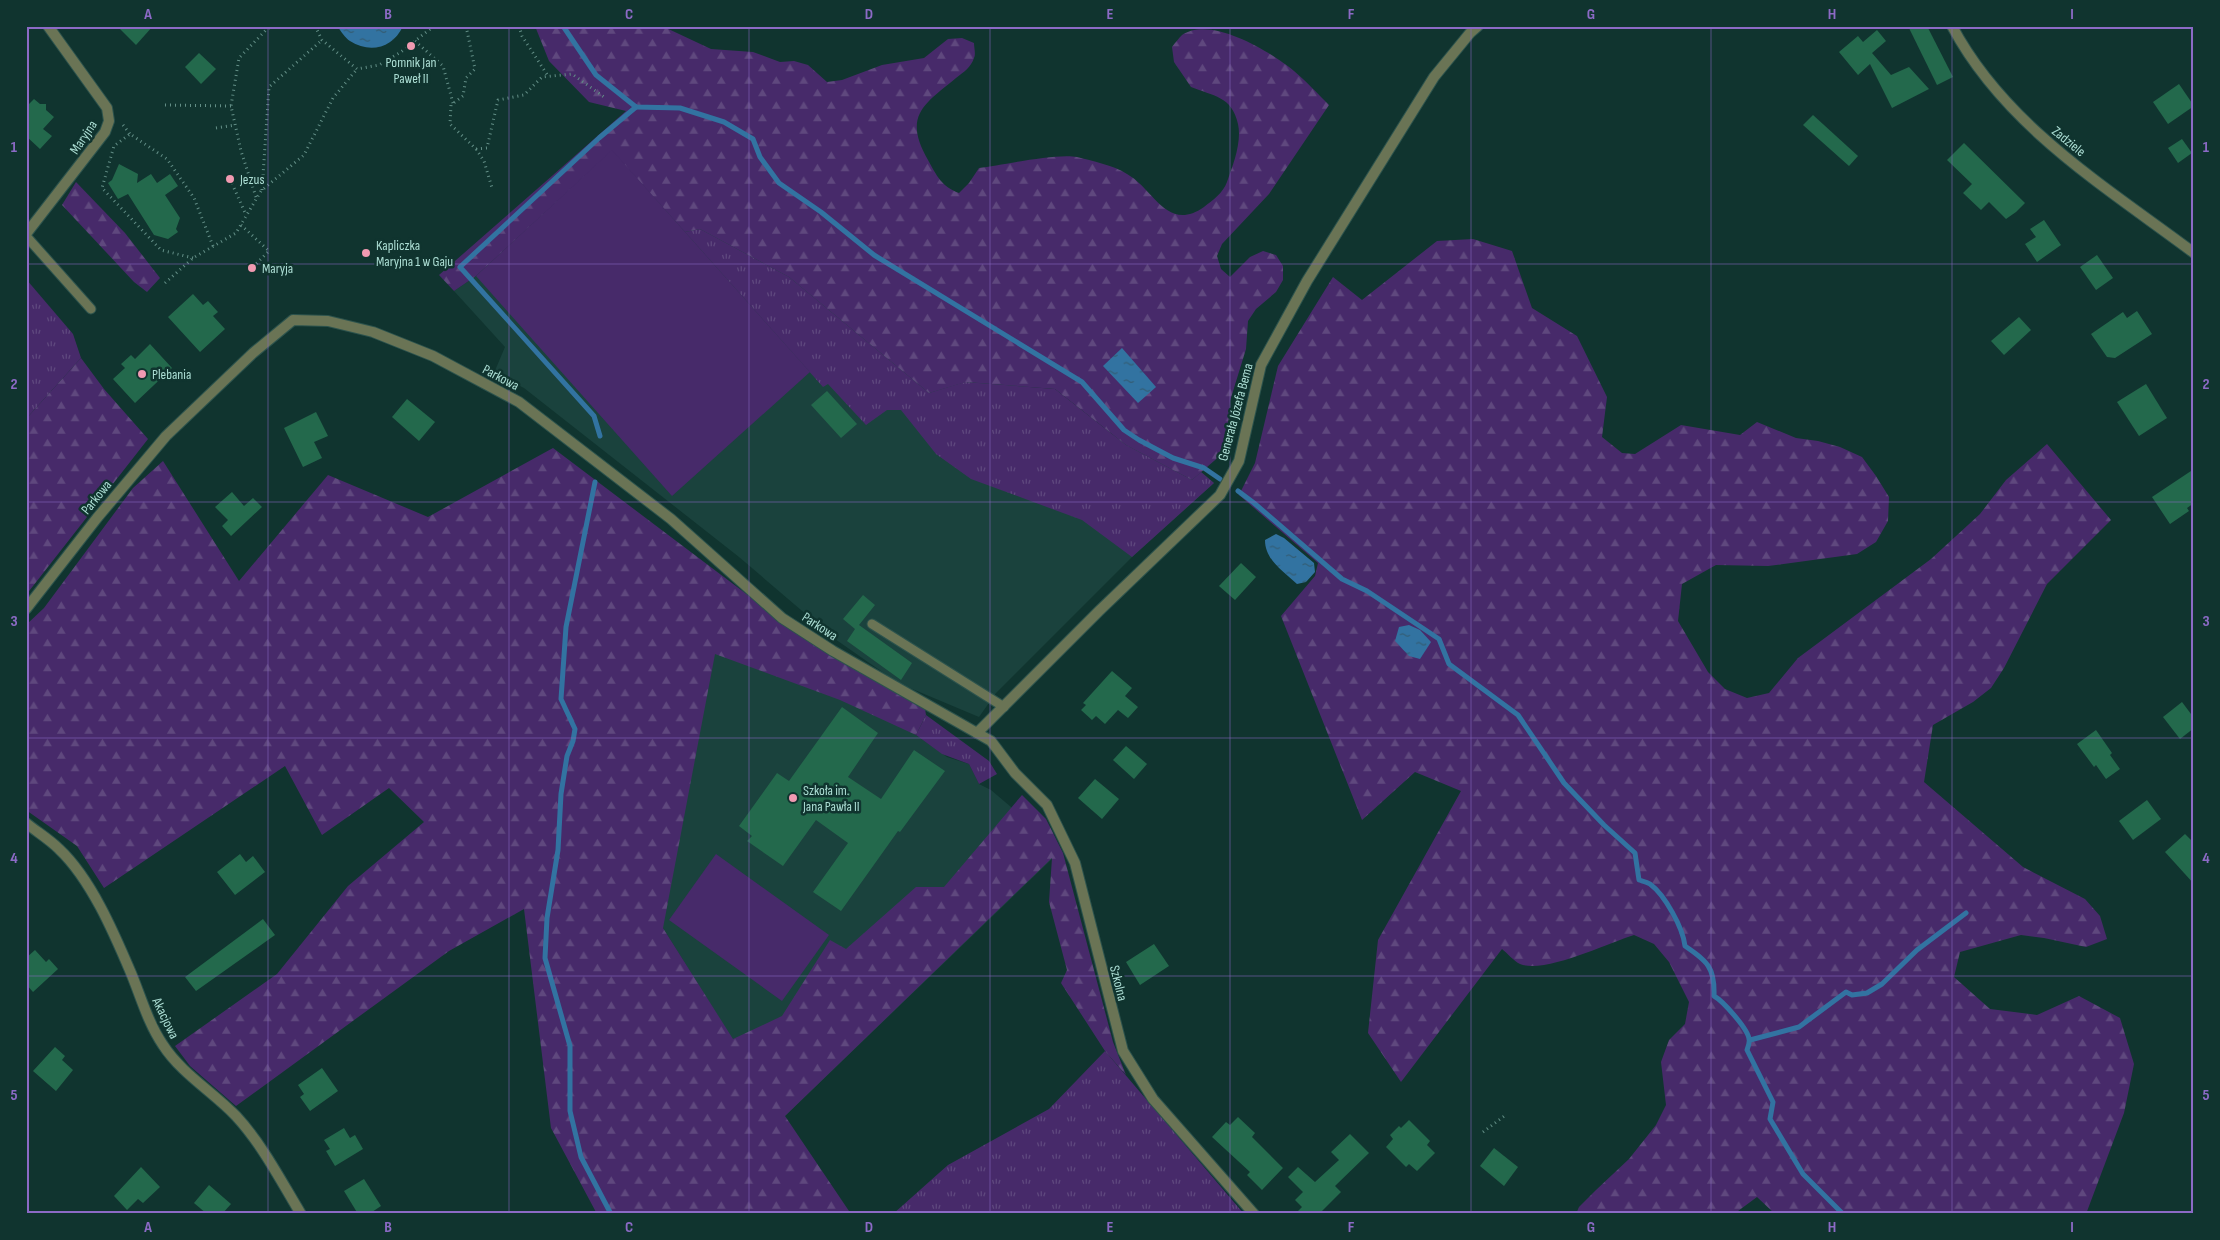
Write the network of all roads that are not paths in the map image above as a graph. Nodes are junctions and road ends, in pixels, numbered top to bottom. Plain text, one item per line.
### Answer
1 (48, 26) edge
2 (1478, 26) edge
3 (1952, 26) edge
4 (26, 235) edge
5 (2194, 254) edge
6 (91, 309) dead end
7 (26, 609) edge
8 (872, 624) dead end
9 (1004, 707) junction
10 (977, 734) junction
11 (991, 741) joint
12 (26, 823) edge
13 (301, 1214) edge
14 (1254, 1214) edge

1 - 4 street, Maryjna
2 - 9 street, Generała Józefa Bema
3 - 5 street, Zadziele
4 - 6 lane
7 - 10 street, Parkowa
8 - 9 lane
9 - 10 street, Generała Józefa Bema
10 - 11 street, Parkowa
11 - 14 street, Szkolna
12 - 13 street, Akacjowa

